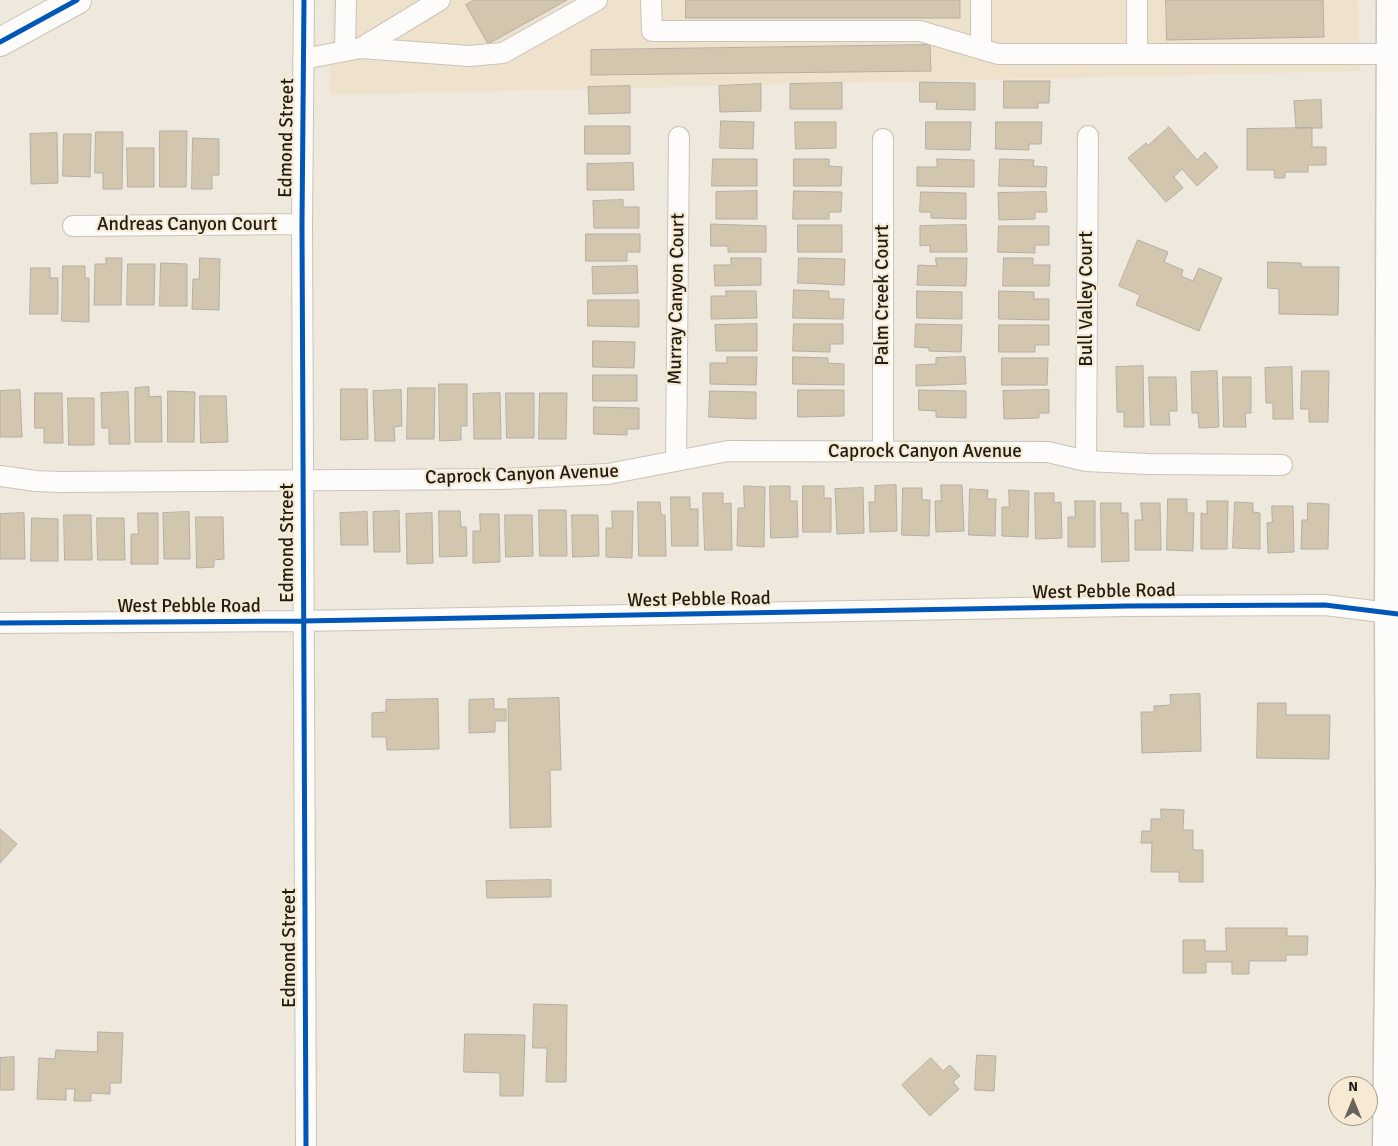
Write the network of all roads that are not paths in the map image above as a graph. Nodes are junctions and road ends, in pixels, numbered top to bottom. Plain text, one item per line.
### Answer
1 (77, 0) edge
2 (304, 0) edge
3 (346, 0) edge
4 (597, 0) edge
5 (651, 0) edge
6 (981, 0) edge
7 (1136, 0) edge
8 (1390, 0) edge
9 (433, 2) edge
10 (0, 42) edge
11 (981, 49) junction
12 (353, 50) junction
13 (1137, 54) junction
14 (1390, 54) junction
15 (303, 60) junction
16 (1088, 136) dead end
17 (679, 138) dead end
18 (883, 139) dead end
19 (302, 224) junction
20 (73, 226) dead end
21 (883, 452) junction
22 (676, 461) junction
23 (1086, 461) junction
24 (1282, 465) dead end
25 (0, 476) edge
26 (302, 480) junction
27 (1393, 614) edge
28 (303, 621) junction
29 (0, 623) edge
30 (306, 1146) edge
31 (1386, 1146) edge

1 - 10 highway
2 - 15 street, Edmond Street
3 - 12 street
4 - 12 street
5 - 11 street
6 - 11 street
7 - 13 street
8 - 14 main road
9 - 12 street
11 - 13 street
12 - 15 street
13 - 14 street
14 - 27 main road
15 - 19 street, Edmond Street
16 - 23 street, Bull Valley Court
17 - 22 street, Murray Canyon Court
18 - 21 street, Palm Creek Court
19 - 20 street, Andreas Canyon Court
19 - 26 street, Edmond Street
21 - 22 street, Caprock Canyon Avenue
21 - 23 street, Caprock Canyon Avenue
22 - 26 street, Caprock Canyon Avenue
23 - 24 street, Caprock Canyon Avenue
25 - 26 street, Caprock Canyon Avenue
26 - 28 street, Edmond Street
27 - 28 street, West Pebble Road
27 - 31 main road
28 - 29 street, West Pebble Road
28 - 30 street, Edmond Street

